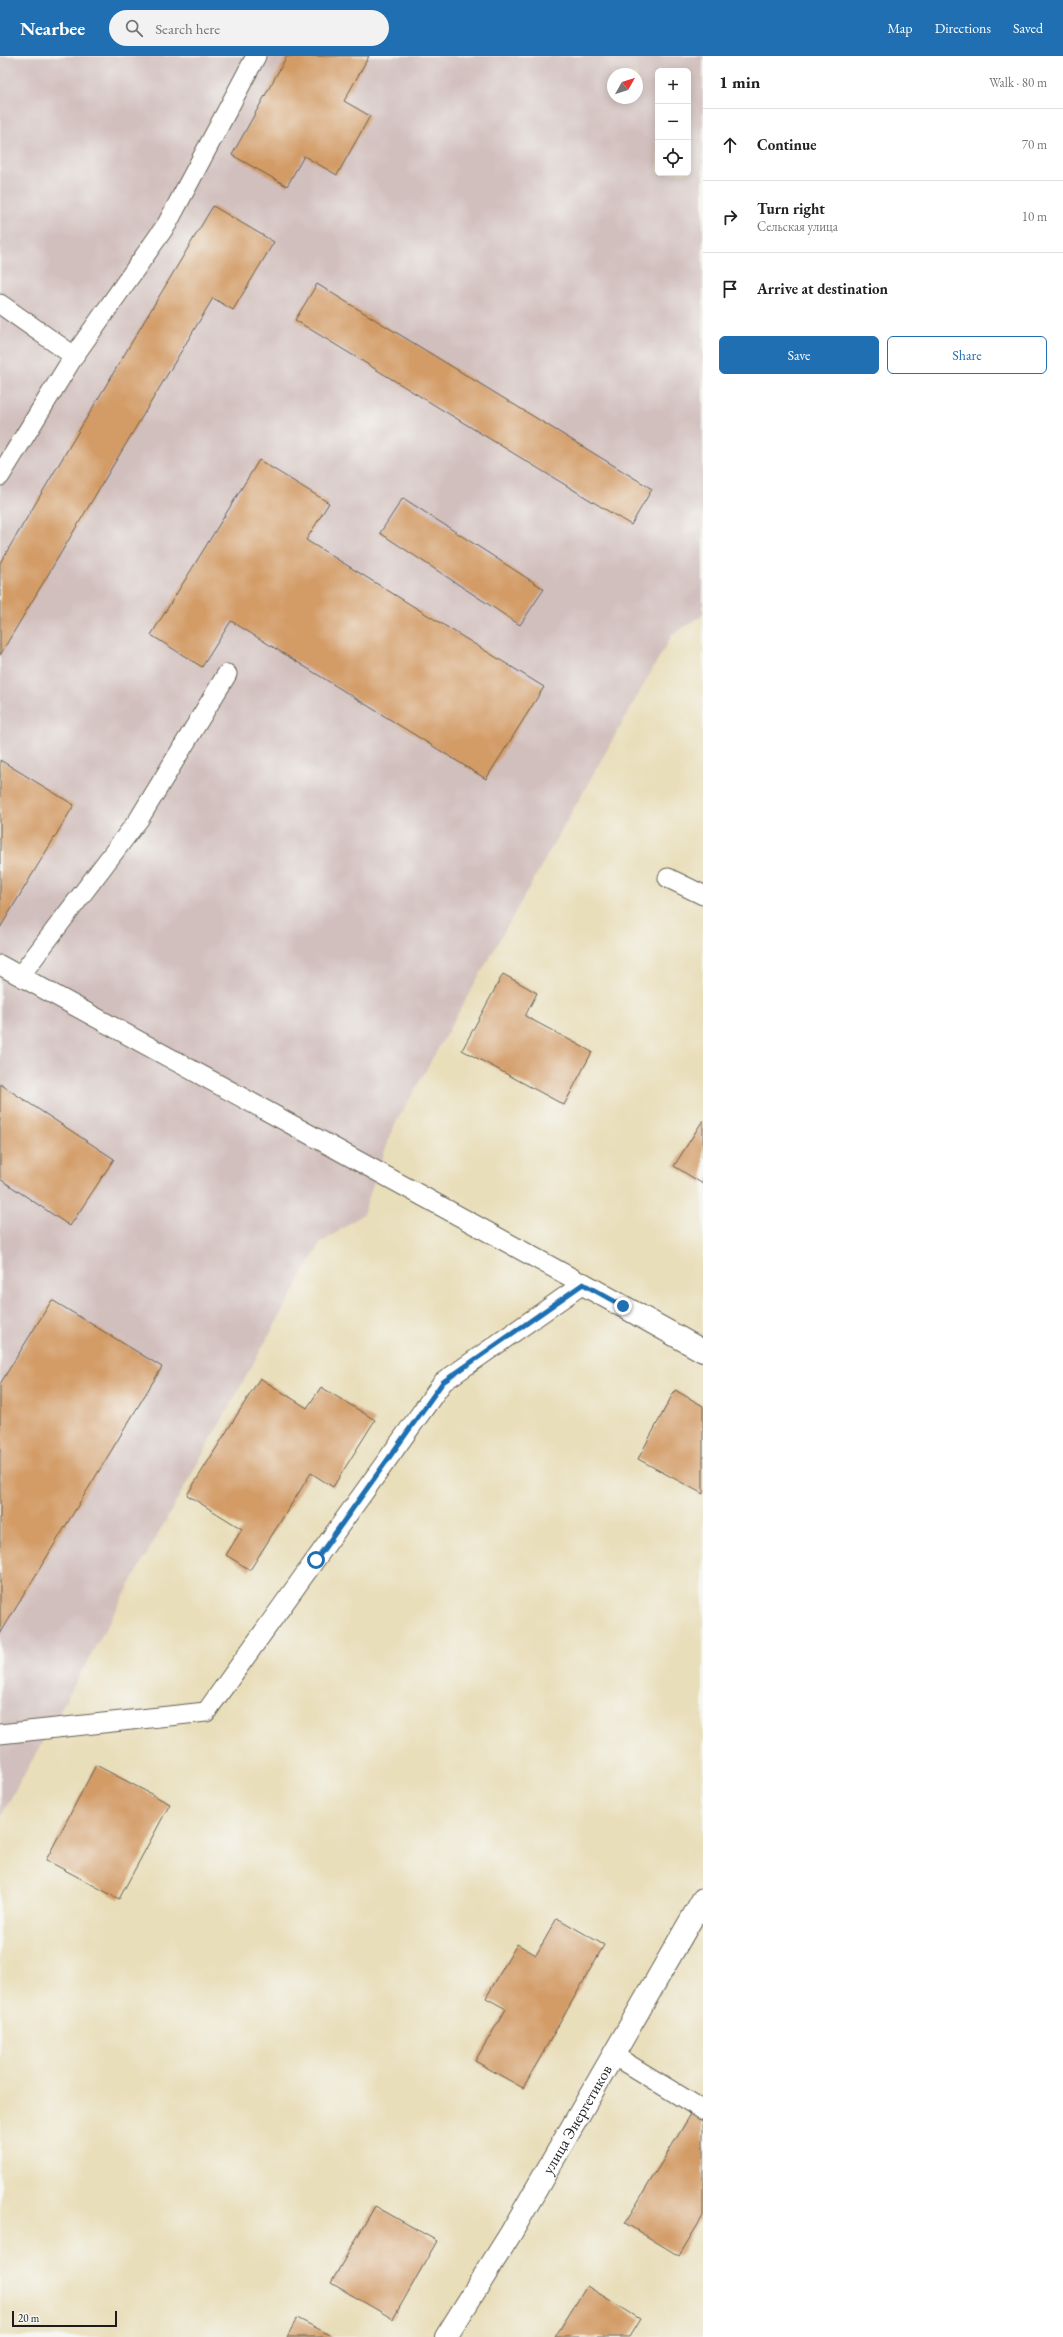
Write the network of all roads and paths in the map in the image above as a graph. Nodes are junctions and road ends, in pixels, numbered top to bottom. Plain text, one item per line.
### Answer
1 (256, 56) edge
2 (0, 304) edge
3 (74, 356) junction
4 (0, 476) edge
5 (227, 674) dead end
6 (668, 878) dead end
7 (703, 894) edge
8 (0, 965) edge
9 (20, 976) junction
10 (583, 1284) junction
11 (703, 1351) edge
12 (0, 1734) edge
13 (703, 1899) edge
14 (614, 2055) junction
15 (703, 2110) edge
16 (446, 2337) edge

1 - 3 lane
2 - 3 lane
3 - 4 lane
5 - 9 lane
6 - 7 lane
8 - 9 lane
9 - 10 lane
10 - 11 street
10 - 12 lane
13 - 14 street, улица Энергетиков
14 - 15 lane
14 - 16 street, улица Энергетиков

